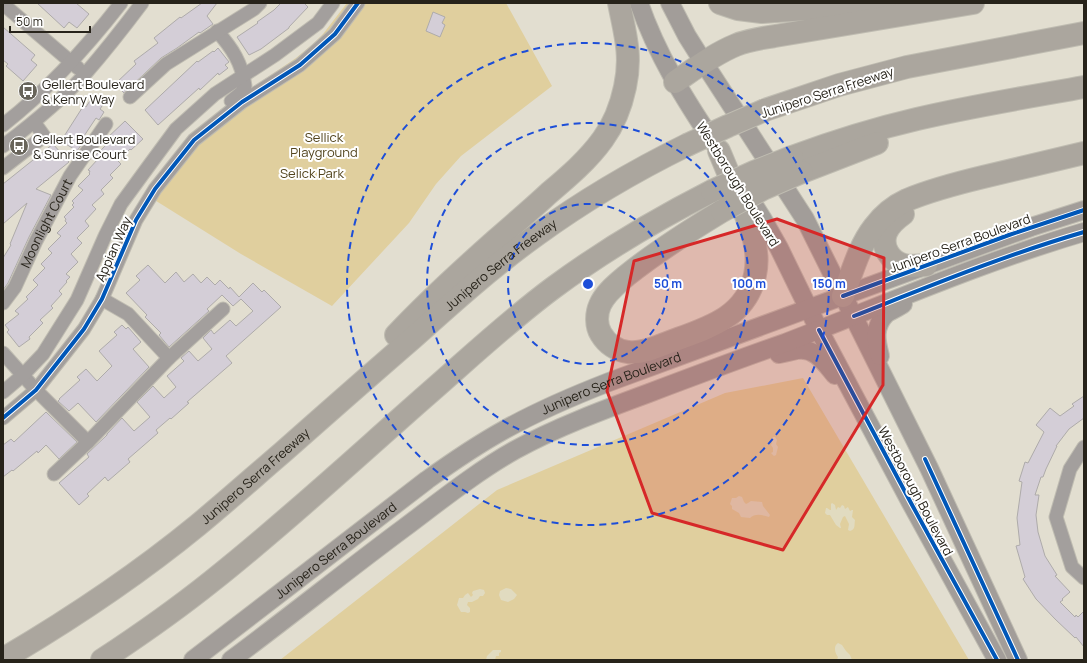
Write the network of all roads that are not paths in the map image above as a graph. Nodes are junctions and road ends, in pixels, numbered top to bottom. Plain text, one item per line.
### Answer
1 (121, 3) edge
2 (142, 3) edge
3 (260, 3) edge
4 (333, 3) edge
5 (358, 3) edge
6 (619, 3) edge
7 (639, 3) edge
8 (670, 3) edge
9 (720, 3) edge
10 (896, 3) edge
11 (3, 4) edge
12 (962, 4) edge
13 (217, 31) junction
14 (1084, 33) edge
15 (72, 63) junction
16 (704, 63) junction
17 (85, 74) junction
18 (244, 76) junction
19 (675, 82) junction
20 (1084, 87) edge
21 (130, 97) dead end
22 (34, 122) junction
23 (106, 124) dead end
24 (3, 125) edge
25 (200, 135) junction
26 (3, 146) edge
27 (719, 151) junction
28 (1084, 153) edge
29 (797, 164) junction
30 (3, 168) edge
31 (961, 183) junction
32 (1084, 210) edge
33 (1084, 232) edge
34 (926, 265) junction
35 (938, 283) junction
36 (843, 296) junction
37 (102, 299) junction
38 (3, 303) edge
39 (809, 308) junction
40 (223, 309) dead end
41 (854, 316) junction
42 (819, 330) junction
43 (3, 353) edge
44 (169, 358) junction
45 (706, 372) junction
46 (23, 375) junction
47 (885, 380) junction
48 (36, 390) junction
49 (3, 392) edge
50 (855, 398) junction
51 (3, 418) edge
52 (305, 433) junction
53 (88, 442) junction
54 (1084, 446) edge
55 (54, 474) dead end
56 (1084, 578) edge
57 (3, 659) edge
58 (102, 660) edge
59 (193, 660) edge
60 (231, 660) edge
61 (998, 660) edge
62 (1018, 660) edge

1 - 15 street
2 - 17 street
3 - 13 street
4 - 18 street, Appian Way
5 - 25 street, Appian Way
6 - 52 highway
7 - 19 main road, Westborough Boulevard
8 - 16 main road, Westborough Boulevard
9 - 10 highway
11 - 15 street
12 - 16 highway
13 - 18 street
13 - 21 street
14 - 52 highway, Junipero Serra Freeway, bridge
15 - 17 street
15 - 24 street
16 - 19 highway
16 - 36 main road, Westborough Boulevard
17 - 22 street
18 - 25 street
18 - 46 street, Appian Way
19 - 27 main road, Westborough Boulevard
20 - 29 highway
22 - 26 street
22 - 30 street
23 - 38 street, Moonlight Court
25 - 37 street, Appian Way
27 - 29 highway, bridge
27 - 39 main road, Westborough Boulevard
28 - 31 highway
29 - 58 highway, bridge
31 - 34 highway
31 - 36 highway
32 - 34 main road, Junipero Serra Boulevard
33 - 35 main road, Junipero Serra Boulevard
34 - 36 main road, Junipero Serra Boulevard
35 - 41 main road, Junipero Serra Boulevard
35 - 47 main road
36 - 39 main road, Junipero Serra Boulevard
36 - 41 main road, Westborough Boulevard
37 - 44 street
37 - 48 street, Appian Way
39 - 42 main road, Westborough Boulevard
39 - 59 main road, Junipero Serra Boulevard
40 - 44 street
41 - 42 main road, Junipero Serra Boulevard
41 - 47 main road, Westborough Boulevard
42 - 45 main road, Junipero Serra Boulevard
42 - 50 main road, Westborough Boulevard
43 - 46 street
44 - 53 street
45 - 50 main road
45 - 60 main road, Junipero Serra Boulevard
46 - 48 street
46 - 49 street, Appian Way
47 - 62 main road, Westborough Boulevard
48 - 51 street, Appian Way
48 - 53 street
50 - 61 main road, Westborough Boulevard
52 - 57 highway, Junipero Serra Freeway
53 - 55 street
54 - 56 street

